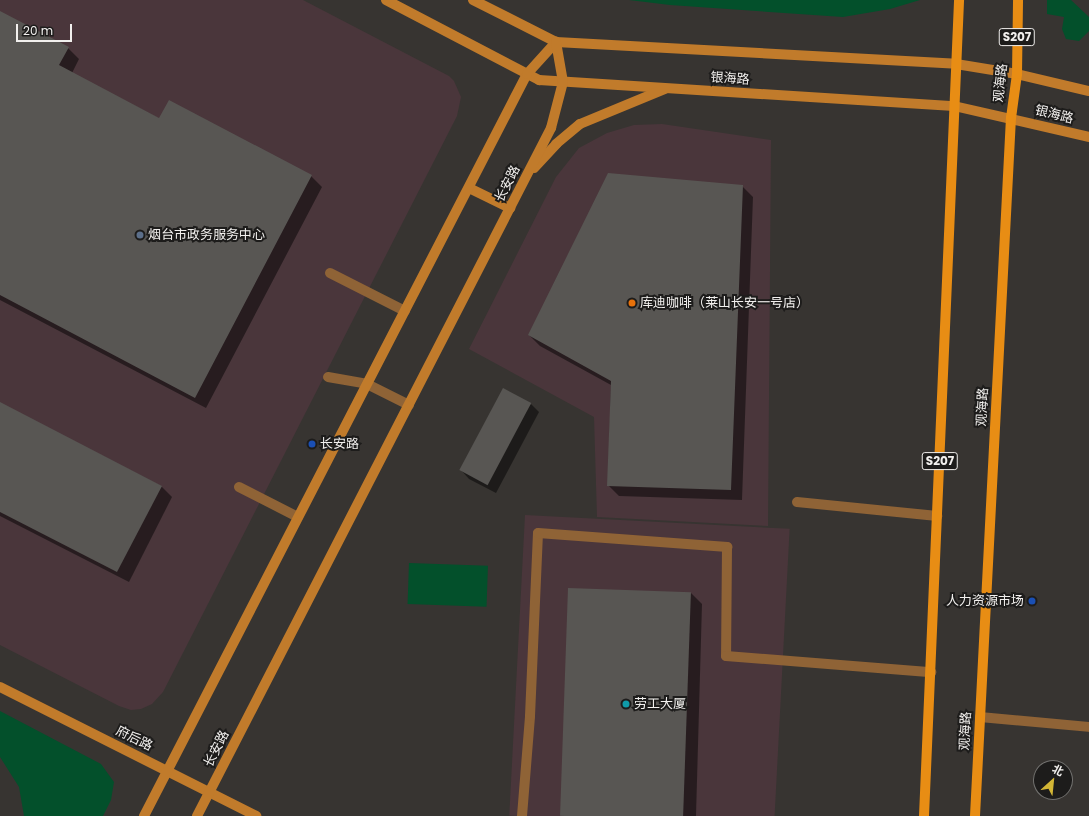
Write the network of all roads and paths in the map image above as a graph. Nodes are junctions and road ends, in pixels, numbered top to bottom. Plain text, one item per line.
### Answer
1 (386, 0) edge
2 (473, 0) edge
3 (959, 0) edge
4 (1018, 0) edge
5 (556, 42) junction
6 (956, 64) junction
7 (527, 74) junction
8 (1017, 74) junction
9 (563, 82) junction
10 (668, 88) junction
11 (1089, 92) edge
12 (954, 106) junction
13 (1011, 118) junction
14 (1089, 137) edge
15 (526, 177) junction
16 (469, 188) junction
17 (510, 208) junction
18 (330, 273) dead end
19 (405, 311) junction
20 (328, 377) dead end
21 (367, 384) junction
22 (409, 405) junction
23 (239, 487) dead end
24 (797, 502) dead end
25 (937, 516) junction
26 (298, 518) junction
27 (931, 672) junction
28 (0, 687) edge
29 (980, 717) junction
30 (1089, 727) edge
31 (167, 770) junction
32 (209, 792) junction
33 (144, 816) edge
34 (197, 816) edge
35 (256, 816) edge
36 (522, 816) edge
37 (924, 816) edge
38 (975, 816) edge

1 - 7 street, 银海路
2 - 5 street, 银海路
3 - 6 main road, S207
4 - 8 main road, 观海路 / S207
5 - 6 street, 银海路
5 - 7 street
5 - 9 street, 长安路
6 - 8 street, 银海路
6 - 12 main road, S207
7 - 9 street, 银海路
7 - 16 street
8 - 11 street, 银海路
8 - 13 main road, 观海路 / S207
9 - 10 street, 银海路
9 - 15 street, 长安路
10 - 12 street, 银海路
10 - 15 street
12 - 13 street, 银海路
12 - 25 main road, S207
13 - 14 street, 银海路
13 - 29 main road, 观海路 / S207
15 - 17 street, 长安路
16 - 17 street
16 - 19 street
17 - 22 street, 长安路
18 - 19 lane
19 - 21 street
20 - 21 lane
21 - 22 lane
21 - 26 street
22 - 32 street, 长安路
23 - 26 lane
24 - 25 lane
25 - 27 main road, S207
26 - 31 street
27 - 36 lane
27 - 37 main road, S207
28 - 31 street, 府后路
29 - 30 lane
29 - 38 main road, 观海路 / S207
31 - 32 street, 府后路
31 - 33 street
32 - 34 street, 长安路
32 - 35 street, 府后路

